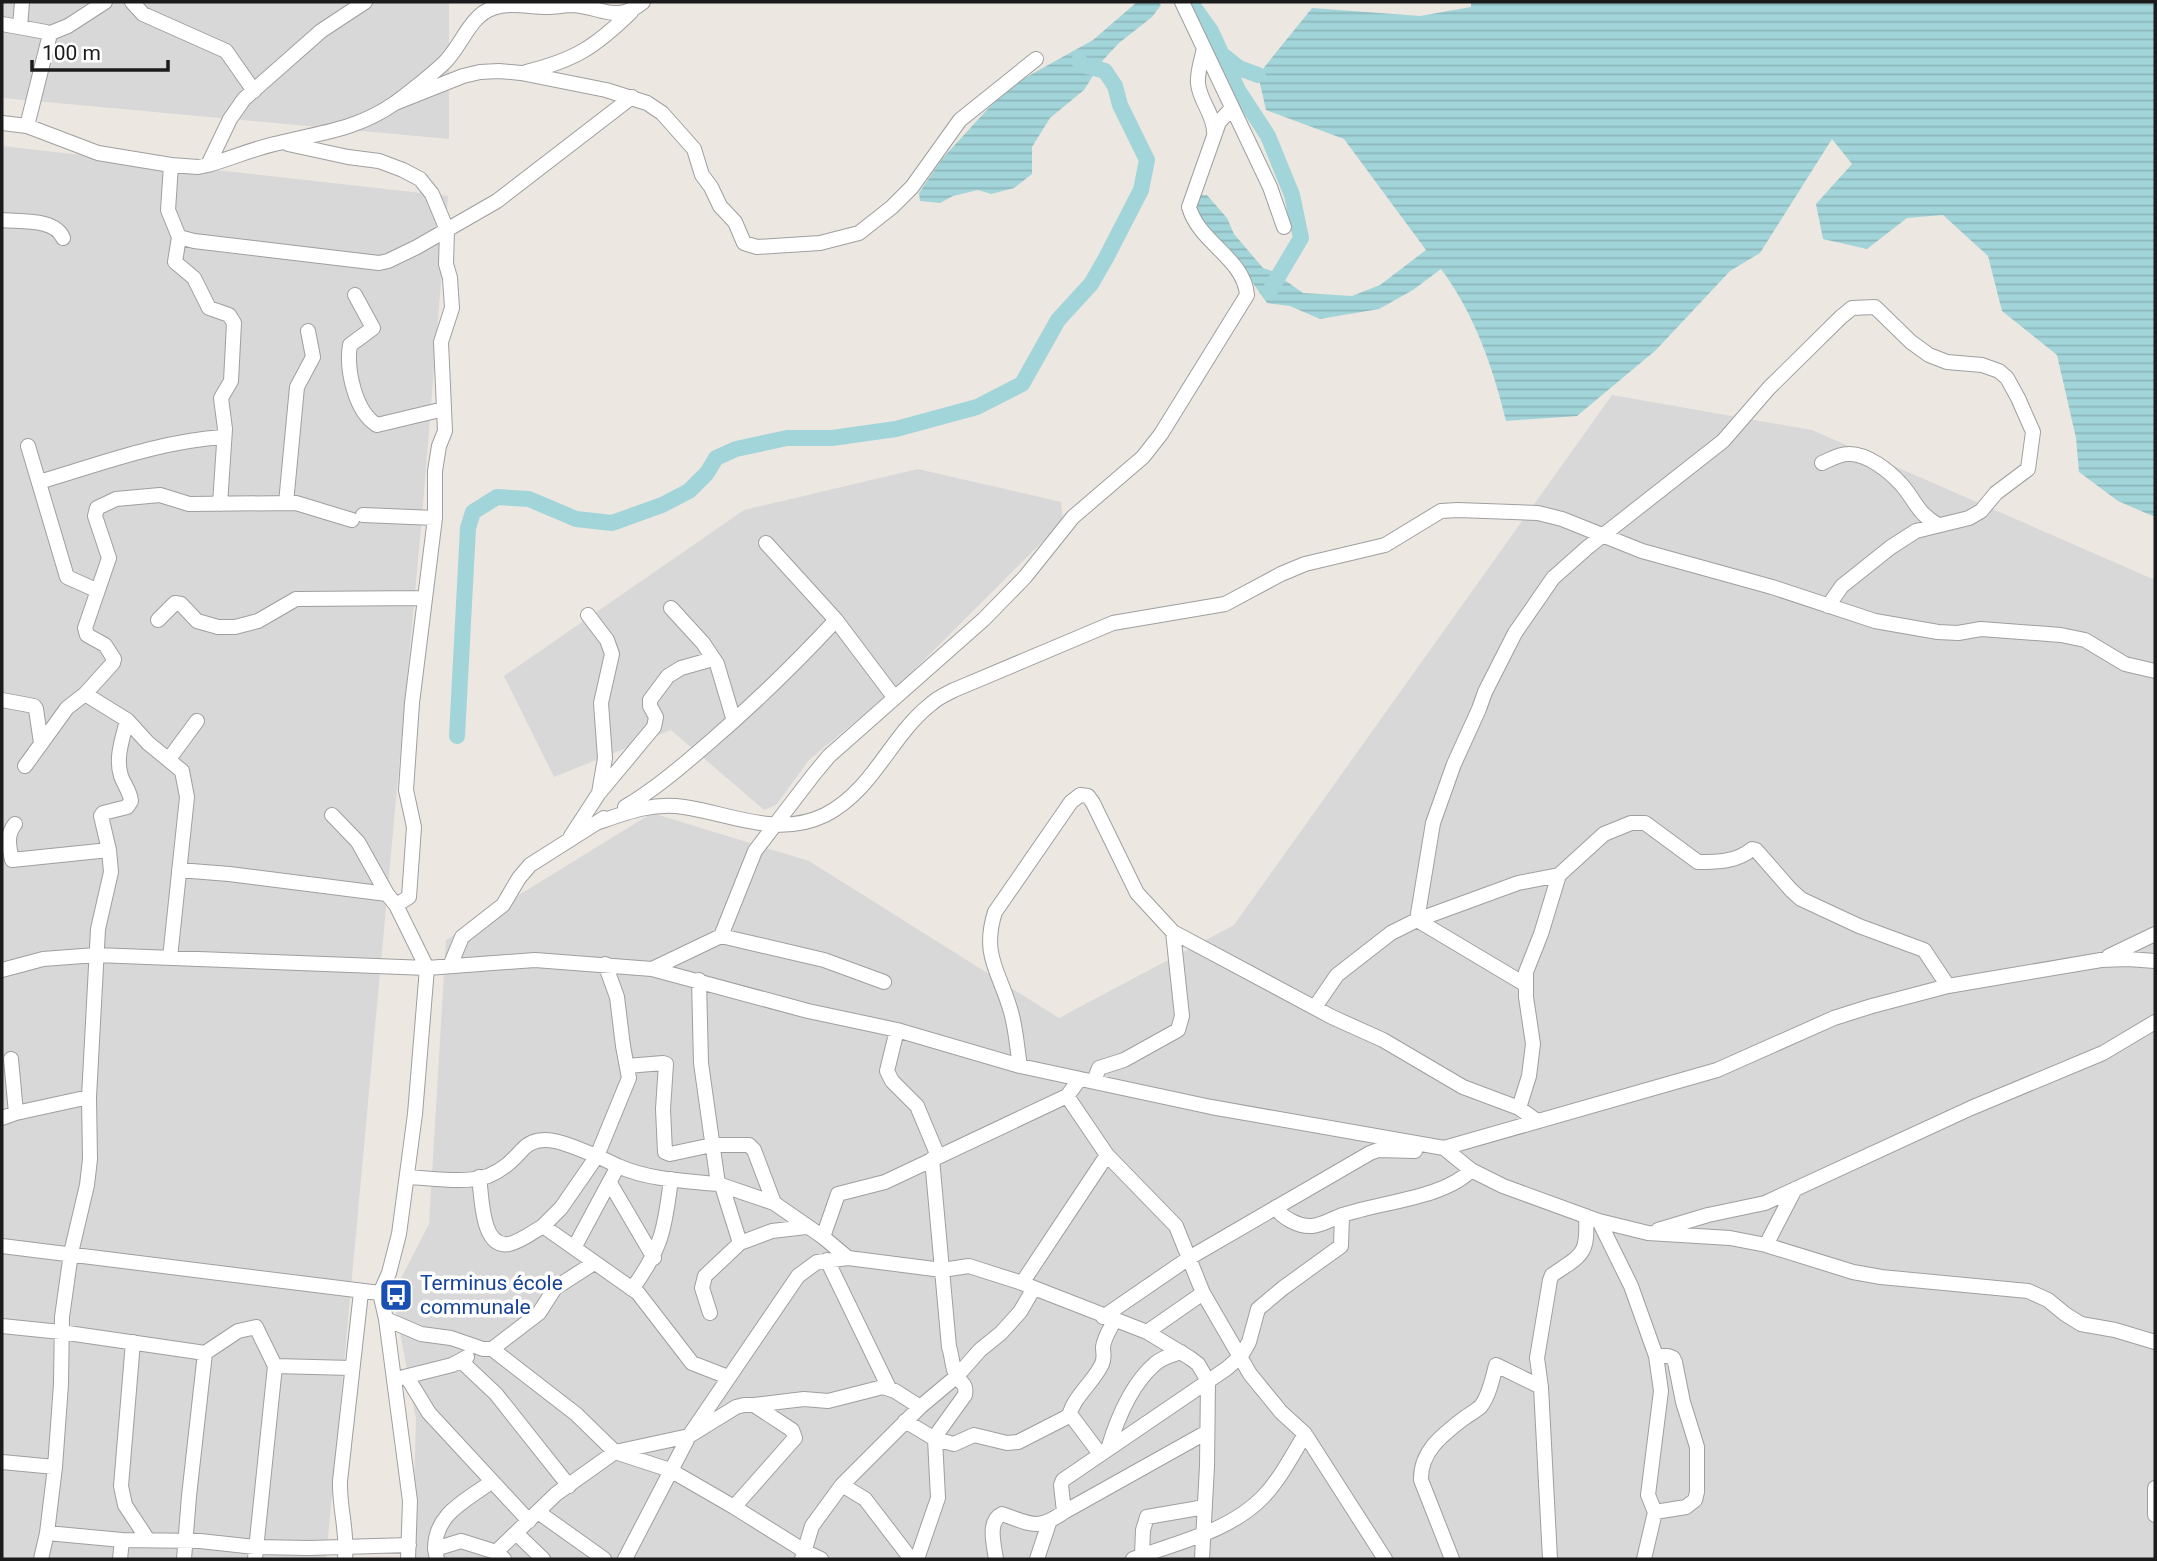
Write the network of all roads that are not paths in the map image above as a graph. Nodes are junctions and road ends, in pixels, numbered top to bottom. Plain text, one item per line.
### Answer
1 (22, 2) edge
2 (105, 2) edge
3 (132, 2) edge
4 (365, 2) edge
5 (1182, 2) edge
6 (489, 5) edge
7 (638, 6) edge
8 (2, 24) edge
9 (20, 27) junction
10 (48, 34) junction
11 (1204, 48) junction
12 (1036, 60) dead end
13 (521, 73) junction
14 (254, 91) junction
15 (632, 97) junction
16 (395, 103) junction
17 (1233, 108) junction
18 (2, 123) edge
19 (27, 126) junction
20 (1214, 133) junction
21 (279, 142) junction
22 (171, 165) junction
23 (208, 166) junction
24 (2, 220) edge
25 (1284, 227) dead end
26 (447, 230) junction
27 (179, 237) junction
28 (63, 239) dead end
29 (355, 295) dead end
30 (309, 331) dead end
31 (444, 410) junction
32 (224, 437) junction
33 (28, 446) dead end
34 (1822, 463) dead end
35 (39, 482) junction
36 (286, 503) junction
37 (220, 504) junction
38 (435, 518) junction
39 (1938, 525) junction
40 (1602, 536) junction
41 (766, 543) dead end
42 (96, 590) junction
43 (425, 598) junction
44 (1828, 606) junction
45 (671, 608) dead end
46 (588, 615) dead end
47 (158, 620) dead end
48 (835, 620) junction
49 (713, 659) junction
50 (2155, 671) edge
51 (85, 694) junction
52 (894, 697) junction
53 (2, 700) edge
54 (127, 720) junction
55 (197, 721) dead end
56 (734, 721) junction
57 (41, 743) junction
58 (169, 760) junction
59 (24, 766) dead end
60 (599, 793) junction
61 (332, 815) dead end
62 (596, 823) junction
63 (15, 824) dead end
64 (772, 826) junction
65 (569, 840) junction
66 (109, 850) junction
67 (179, 870) junction
68 (1559, 875) junction
69 (391, 900) junction
70 (1417, 920) junction
71 (1173, 932) junction
72 (2155, 934) edge
73 (721, 936) junction
74 (96, 955) junction
75 (170, 958) junction
76 (2101, 960) junction
77 (2155, 961) edge
78 (605, 964) junction
79 (450, 966) junction
80 (427, 968) junction
81 (652, 969) junction
82 (2, 970) edge
83 (699, 980) junction
84 (884, 982) dead end
85 (1526, 985) junction
86 (1948, 986) junction
87 (1315, 1007) junction
88 (2155, 1022) edge
89 (897, 1030) junction
90 (11, 1059) dead end
91 (627, 1066) junction
92 (1020, 1066) junction
93 (1087, 1080) junction
94 (1067, 1096) junction
95 (89, 1097) junction
96 (1519, 1108) junction
97 (9, 1115) edge
98 (1537, 1121) junction
99 (712, 1145) junction
100 (1440, 1147) junction
101 (1107, 1155) junction
102 (597, 1156) junction
103 (935, 1158) junction
104 (618, 1166) junction
105 (1471, 1170) junction
106 (407, 1177) junction
107 (479, 1177) junction
108 (671, 1179) junction
109 (610, 1183) junction
110 (720, 1185) junction
111 (1795, 1189) junction
112 (774, 1203) junction
113 (1276, 1207) junction
114 (1342, 1215) junction
115 (1593, 1219) junction
116 (543, 1226) junction
117 (806, 1227) junction
118 (1648, 1233) junction
119 (823, 1237) junction
120 (740, 1243) junction
121 (1766, 1245) junction
122 (2, 1246) edge
123 (574, 1248) junction
124 (71, 1253) junction
125 (654, 1258) junction
126 (848, 1258) junction
127 (1189, 1258) junction
128 (827, 1260) junction
129 (594, 1264) junction
130 (942, 1270) junction
131 (1028, 1286) junction
132 (632, 1289) junction
133 (361, 1292) junction
134 (380, 1293) junction
135 (1203, 1293) junction
136 (710, 1313) dead end
137 (386, 1319) junction
138 (1109, 1319) junction
139 (2, 1326) edge
140 (61, 1332) junction
141 (1147, 1332) junction
142 (133, 1342) junction
143 (2155, 1342) edge
144 (488, 1349) junction
145 (1181, 1352) junction
146 (205, 1353) junction
147 (1241, 1356) junction
148 (1656, 1356) junction
149 (461, 1362) junction
150 (275, 1367) junction
151 (351, 1367) junction
152 (957, 1376) junction
153 (407, 1377) junction
154 (728, 1377) junction
155 (392, 1380) junction
156 (1208, 1381) junction
157 (1541, 1387) junction
158 (888, 1388) junction
159 (754, 1405) junction
160 (920, 1407) junction
161 (1069, 1416) junction
162 (905, 1421) junction
163 (1207, 1432) junction
164 (1305, 1434) junction
165 (689, 1436) junction
166 (934, 1438) junction
167 (615, 1452) junction
168 (1104, 1452) junction
169 (2, 1462) edge
170 (55, 1467) junction
171 (670, 1470) junction
172 (491, 1482) junction
173 (842, 1485) junction
174 (569, 1486) junction
175 (2155, 1488) edge
176 (734, 1507) junction
177 (1205, 1507) junction
178 (1064, 1512) junction
179 (1655, 1512) junction
180 (2155, 1515) edge
181 (533, 1517) junction
182 (1049, 1523) junction
183 (47, 1533) junction
184 (516, 1533) junction
185 (1204, 1534) junction
186 (122, 1540) junction
187 (148, 1540) junction
188 (186, 1541) junction
189 (408, 1552) edge
190 (255, 1553) edge
191 (346, 1553) edge
192 (436, 1554) edge
193 (500, 1556) edge
194 (804, 1556) edge
195 (1138, 1557) edge
196 (41, 1559) edge
197 (120, 1559) edge
198 (184, 1559) edge
199 (543, 1559) edge
200 (604, 1559) edge
201 (625, 1559) edge
202 (821, 1559) edge
203 (911, 1559) edge
204 (917, 1559) edge
205 (996, 1559) edge
206 (1037, 1559) edge
207 (1202, 1559) edge
208 (1385, 1559) edge
209 (1452, 1559) edge
210 (1550, 1559) edge
211 (1644, 1559) edge

1 - 9 street
2 - 10 street
3 - 14 street
4 - 14 street
5 - 11 street
6 - 7 street
6 - 16 street
7 - 13 street
8 - 9 street
9 - 10 street
10 - 19 street
11 - 17 street
11 - 20 street
12 - 15 street
13 - 15 street
13 - 16 street
14 - 23 street
15 - 26 street
16 - 21 street
17 - 20 street
17 - 25 street
18 - 19 street
19 - 22 street
20 - 52 street
21 - 23 street
21 - 26 street
22 - 23 street
22 - 27 street
24 - 28 street
26 - 27 street
26 - 31 street
27 - 32 street
29 - 31 street
30 - 36 street
31 - 38 street
32 - 35 street
32 - 37 street
33 - 35 street
34 - 39 street
35 - 42 street
36 - 37 street
36 - 38 street
37 - 42 street
38 - 43 street
39 - 40 street
39 - 44 street
40 - 44 street
40 - 64 street
40 - 70 street
41 - 48 street
42 - 51 street
43 - 47 street
43 - 69 street
44 - 50 street
45 - 49 street
46 - 60 street
48 - 52 street
48 - 56 street
49 - 56 street
49 - 60 street
51 - 54 street
51 - 57 street
52 - 64 street
53 - 57 street
54 - 58 street
54 - 66 street
55 - 58 street
56 - 62 street
57 - 59 street
58 - 67 street
60 - 65 street
61 - 69 street
62 - 64 street
62 - 65 street
63 - 66 street
64 - 73 street
65 - 79 street
66 - 74 street
67 - 69 street
67 - 75 street
68 - 70 street
68 - 85 street
68 - 86 street
69 - 80 street
70 - 85 street
70 - 87 street
71 - 87 street
71 - 92 street
71 - 93 street
72 - 76 street
73 - 81 street
73 - 84 street
74 - 75 street
74 - 82 street
74 - 95 street
75 - 80 street
76 - 77 street
76 - 86 street
78 - 79 street
78 - 81 street
78 - 91 street
79 - 80 street
80 - 106 street
81 - 83 street
83 - 89 street
83 - 99 street
85 - 96 street
86 - 98 street
87 - 96 street
88 - 111 street
89 - 92 street
89 - 103 street
90 - 97 street
91 - 99 street
91 - 102 street
92 - 93 street
93 - 94 street
93 - 100 street
94 - 101 street
94 - 103 street
95 - 97 street
95 - 124 street
96 - 98 street
98 - 100 street
99 - 110 street
99 - 112 street
100 - 105 street
100 - 113 street
101 - 127 street
101 - 131 street
102 - 104 street
102 - 107 street
102 - 116 street
103 - 119 street
103 - 130 street
104 - 108 street
104 - 109 street
105 - 114 street
105 - 115 street
106 - 107 street
106 - 134 street
107 - 116 street
108 - 110 street
108 - 125 street
109 - 123 street
109 - 125 street
110 - 112 street
110 - 120 street
111 - 118 street
111 - 121 street
112 - 117 street
113 - 114 street
113 - 127 street
114 - 147 street
115 - 118 street
115 - 148 street
115 - 157 street
116 - 123 street
117 - 119 street
117 - 120 street
118 - 121 street
119 - 126 street
120 - 136 street
121 - 143 street
122 - 124 street
123 - 129 street
124 - 133 street
124 - 140 street
125 - 132 street
126 - 128 street
126 - 130 street
127 - 135 street
127 - 138 street
128 - 154 street
128 - 158 street
129 - 132 street
129 - 144 street
130 - 131 street
130 - 152 street
131 - 138 street
131 - 152 street
132 - 154 street
133 - 134 street
133 - 151 street
134 - 137 street
135 - 141 street
135 - 147 street
137 - 144 street
137 - 155 street
138 - 141 street
138 - 161 street
139 - 140 street
140 - 142 street
140 - 170 street
141 - 145 street
142 - 146 street
142 - 187 street
144 - 149 street
144 - 167 street
145 - 156 street
145 - 168 street
146 - 150 street
146 - 188 street
147 - 156 street
147 - 164 street
148 - 179 street
148 - 179 street
149 - 153 street
149 - 174 street
150 - 151 street
150 - 190 street
151 - 191 street
152 - 160 street
152 - 166 street
153 - 155 street
153 - 172 street
154 - 165 street
155 - 189 street
156 - 163 street
156 - 168 street
157 - 209 street
157 - 210 street
158 - 159 street
158 - 160 street
159 - 165 street
159 - 176 street
160 - 162 street
161 - 166 street
161 - 168 street
162 - 166 street
162 - 173 street
163 - 177 street
163 - 178 street
164 - 185 street
164 - 208 street
165 - 167 street
165 - 171 street
166 - 204 street
167 - 171 street
167 - 174 street
168 - 178 street
169 - 170 street
170 - 183 street
171 - 176 street
171 - 201 street
172 - 181 street
172 - 192 street
173 - 194 street
173 - 203 street
174 - 181 street
175 - 180 street
176 - 194 street
177 - 185 street
177 - 195 street
178 - 182 street
179 - 211 street
181 - 184 street
181 - 200 street
182 - 205 street
182 - 206 street
183 - 186 street
183 - 196 street
184 - 193 street
184 - 199 street
185 - 195 street
185 - 207 street
186 - 187 street
186 - 197 street
187 - 188 street
188 - 190 street
188 - 198 street
189 - 191 street
190 - 191 street
192 - 193 street
194 - 202 street

